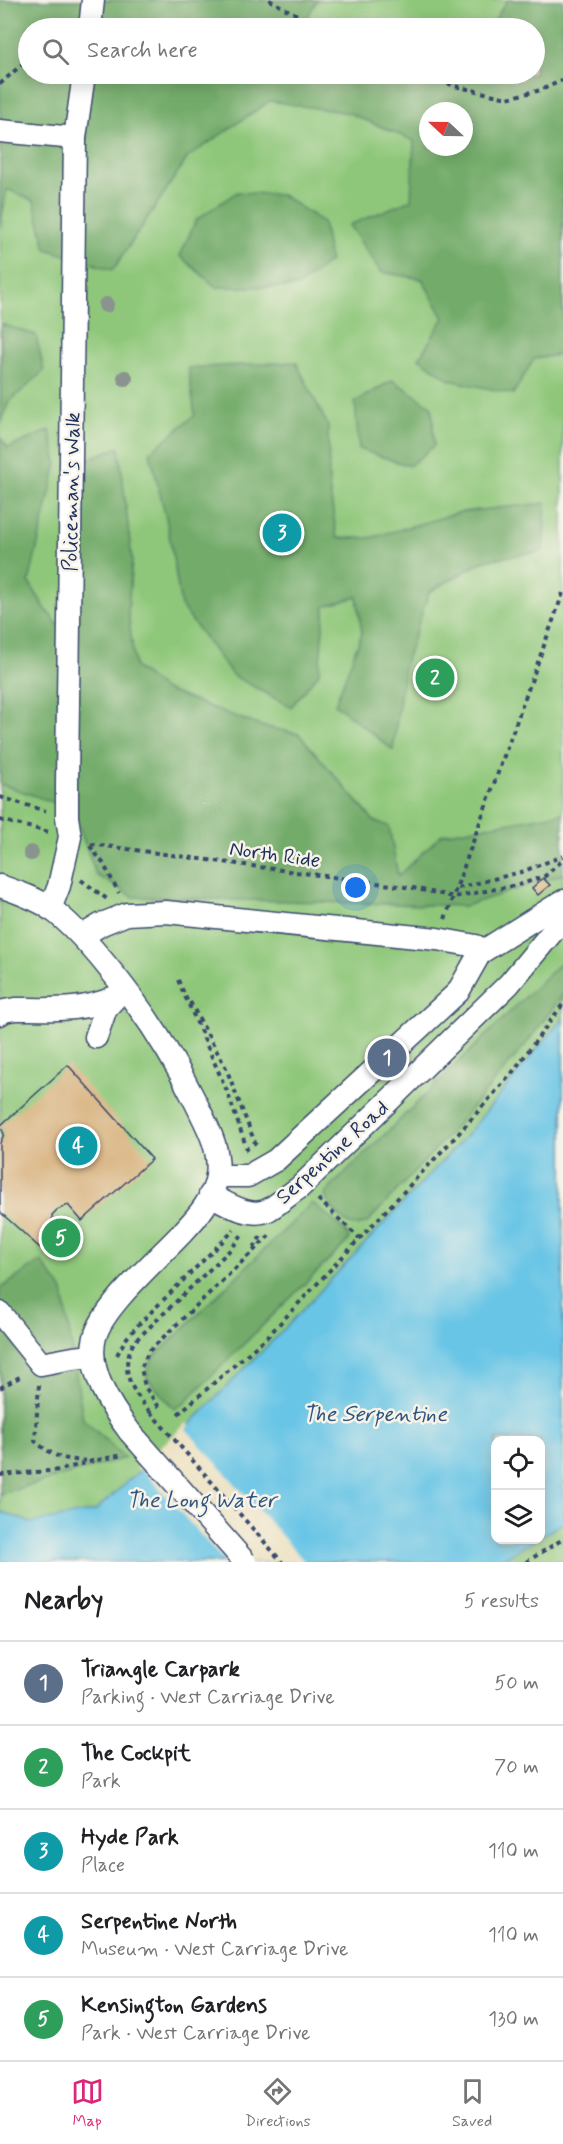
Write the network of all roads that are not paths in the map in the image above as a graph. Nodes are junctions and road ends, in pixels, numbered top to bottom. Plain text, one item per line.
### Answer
1 (93, 0) edge
2 (91, 18) edge
3 (83, 84) edge
4 (0, 130) edge
5 (75, 138) junction
6 (0, 886) edge
7 (563, 901) edge
8 (50, 909) junction
9 (563, 919) edge
10 (82, 936) junction
11 (480, 953) junction
12 (121, 993) junction
13 (0, 1014) edge
14 (96, 1037) dead end
15 (214, 1186) junction
16 (0, 1314) edge
17 (93, 1356) junction
18 (244, 1562) edge

1 - 2 street
3 - 5 street, Policeman's Walk
4 - 5 street
5 - 8 street, Policeman's Walk
6 - 8 street
7 - 11 street
8 - 10 street
9 - 15 street, Serpentine Road
10 - 11 street
10 - 12 street
11 - 15 street
12 - 13 street
12 - 14 street
12 - 15 street
15 - 17 street
16 - 17 street
17 - 18 street, bridge

